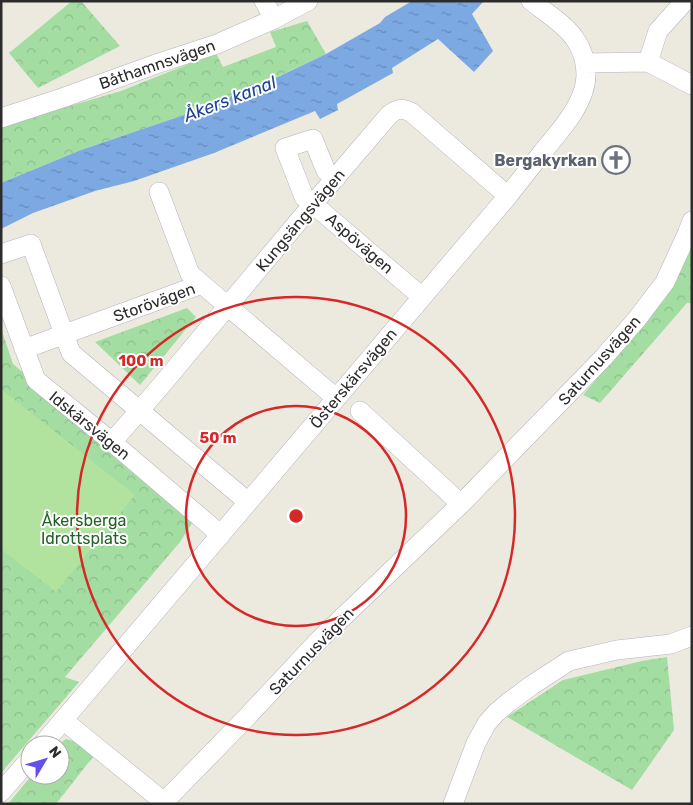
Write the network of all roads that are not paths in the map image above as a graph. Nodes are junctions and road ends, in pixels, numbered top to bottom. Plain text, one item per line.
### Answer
1 (264, 1) edge
2 (308, 1) edge
3 (531, 1) edge
4 (685, 1) edge
5 (274, 18) junction
6 (585, 62) junction
7 (648, 62) junction
8 (692, 86) edge
9 (1, 118) edge
10 (336, 178) junction
11 (158, 192) dead end
12 (508, 196) junction
13 (313, 204) junction
14 (692, 221) edge
15 (1, 254) edge
16 (202, 284) junction
17 (1, 286) edge
18 (422, 297) junction
19 (228, 306) junction
20 (65, 335) junction
21 (24, 349) junction
22 (336, 398) junction
23 (139, 410) junction
24 (360, 411) dead end
25 (112, 442) junction
26 (248, 502) junction
27 (461, 504) junction
28 (221, 535) junction
29 (692, 636) edge
30 (63, 720) junction
31 (50, 735) edge
32 (20, 770) edge
33 (1, 792) edge
34 (163, 803) edge
35 (453, 804) edge

1 - 5 street
2 - 5 street, Båthamnsvägen
3 - 6 street, Österskärsvägen
4 - 7 street
5 - 9 street, Båthamnsvägen
6 - 7 street
6 - 12 street, Österskärsvägen
7 - 8 street
10 - 12 street, Kungsängsvägen
10 - 13 street, Kungsängsvägen
10 - 13 street, Aspövägen
11 - 16 street
12 - 18 street, Österskärsvägen
13 - 18 street, Aspövägen
13 - 19 street, Kungsängsvägen
14 - 27 street, Saturnusvägen
15 - 20 street
16 - 19 street, Storövägen
16 - 20 street, Storövägen
17 - 21 street, Idskärsvägen
18 - 22 street, Österskärsvägen
19 - 22 street, Storövägen
19 - 23 street, Kungsängsvägen
20 - 21 street, Storövägen
20 - 23 street
21 - 25 street, Idskärsvägen
22 - 26 street, Österskärsvägen
23 - 25 street, Kungsängsvägen
23 - 26 street
24 - 27 street
25 - 28 street, Idskärsvägen
26 - 28 street, Österskärsvägen
27 - 34 street, Saturnusvägen
28 - 30 street, Österskärsvägen
29 - 35 street
30 - 31 street, Österskärsvägen
30 - 34 street, Saturnusvägen
32 - 33 street

